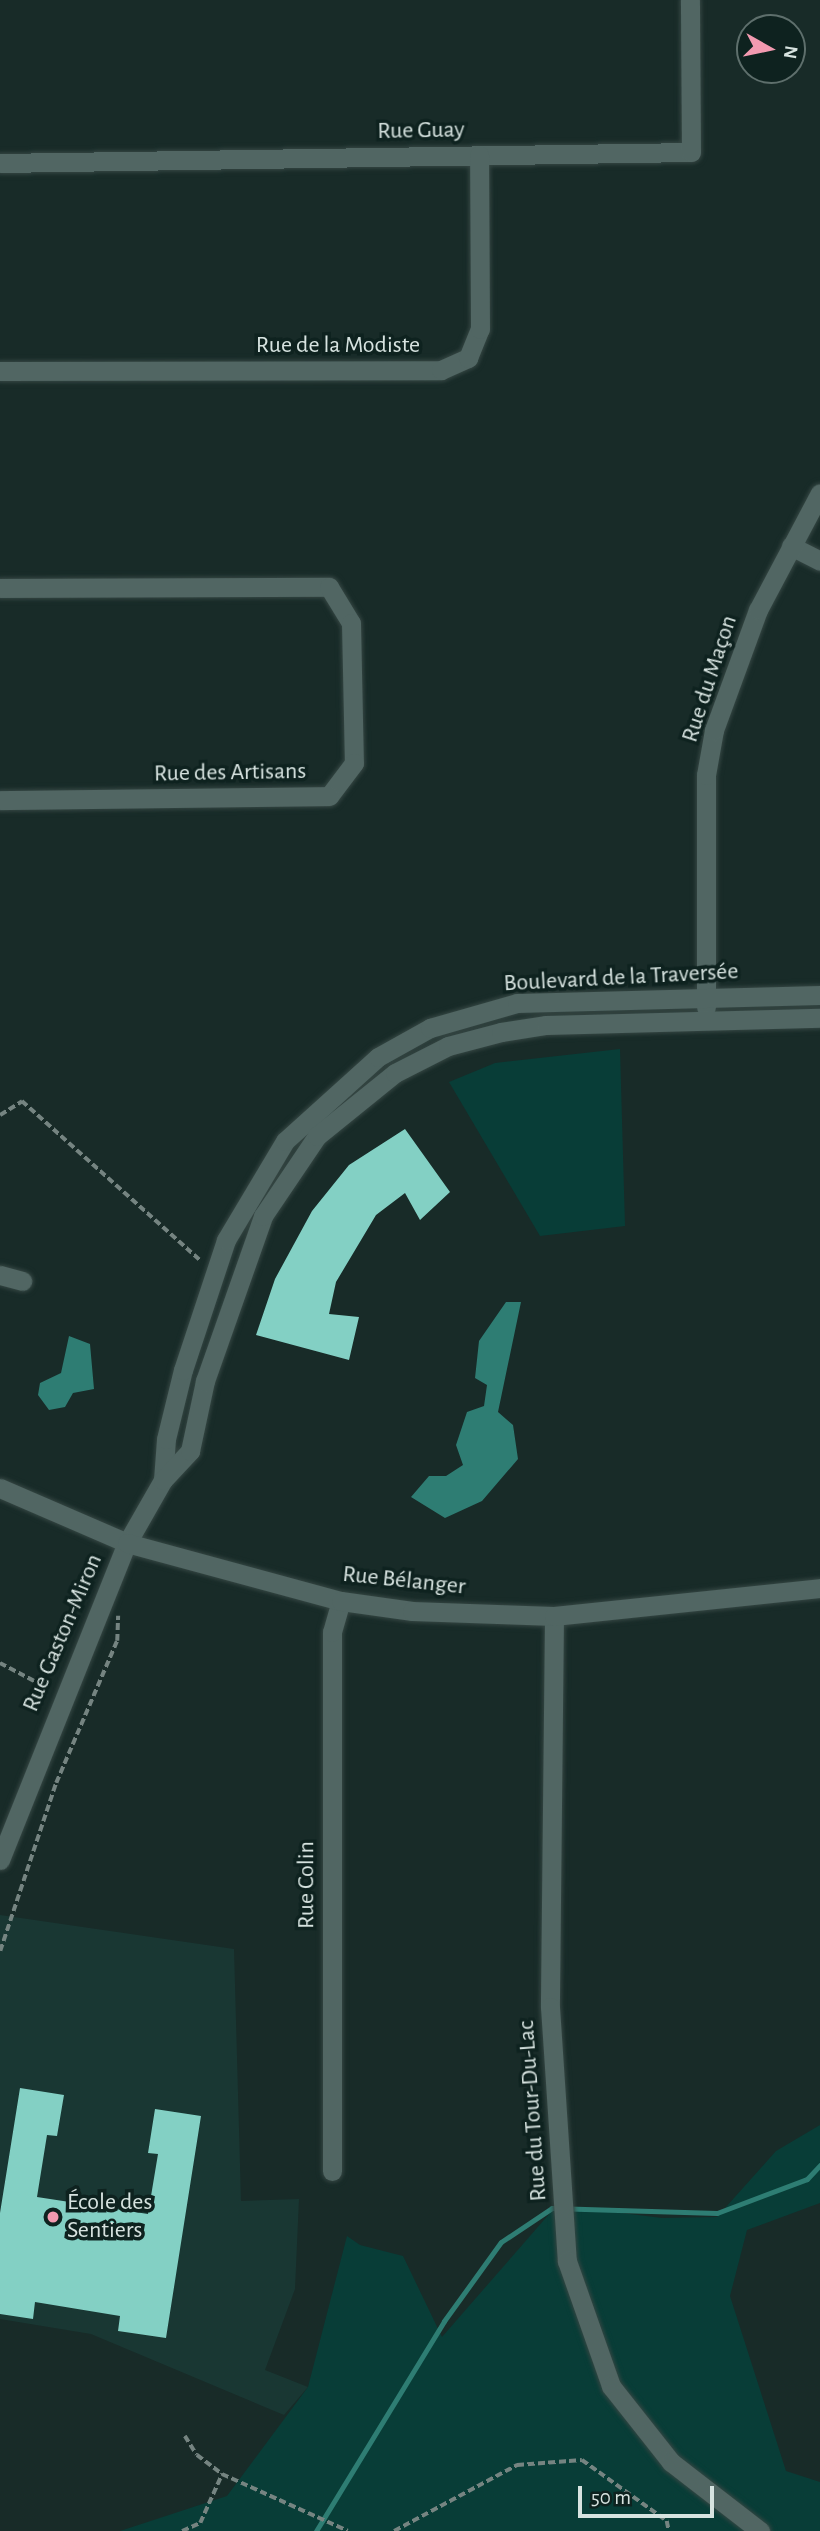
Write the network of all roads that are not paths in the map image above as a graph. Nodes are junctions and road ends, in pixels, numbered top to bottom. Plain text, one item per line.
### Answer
1 (690, 0) edge
2 (479, 155) junction
3 (0, 163) edge
4 (0, 371) edge
5 (820, 493) edge
6 (791, 547) junction
7 (820, 561) edge
8 (0, 588) edge
9 (0, 800) edge
10 (820, 995) edge
11 (707, 997) junction
12 (820, 1018) edge
13 (706, 1021) junction
14 (0, 1275) edge
15 (22, 1281) dead end
16 (163, 1480) junction
17 (0, 1488) edge
18 (127, 1544) junction
19 (820, 1588) edge
20 (341, 1601) junction
21 (554, 1616) junction
22 (0, 1860) edge
23 (332, 2171) dead end
24 (760, 2531) edge

1 - 2 street, Rue Guay
2 - 3 street, Rue Guay
2 - 4 street, Rue de la Modiste
5 - 6 street, Rue du Maçon
6 - 7 street
6 - 11 street, Rue du Maçon
8 - 9 street, Rue des Artisans
10 - 11 street, Boulevard de la Traversée
11 - 13 street, Rue du Maçon
11 - 16 street, Boulevard de la Traversée
12 - 13 street, Boulevard de la Traversée
13 - 16 street, Boulevard de la Traversée
14 - 15 street
16 - 18 street, Boulevard de la Traversée
17 - 18 street, Rue Bélanger
18 - 20 street, Rue Bélanger
18 - 22 street, Rue Gaston-Miron
19 - 21 street, Rue Bélanger
20 - 21 street, Rue Bélanger
20 - 23 street, Rue Colin
21 - 24 street, Rue du Tour-Du-Lac

